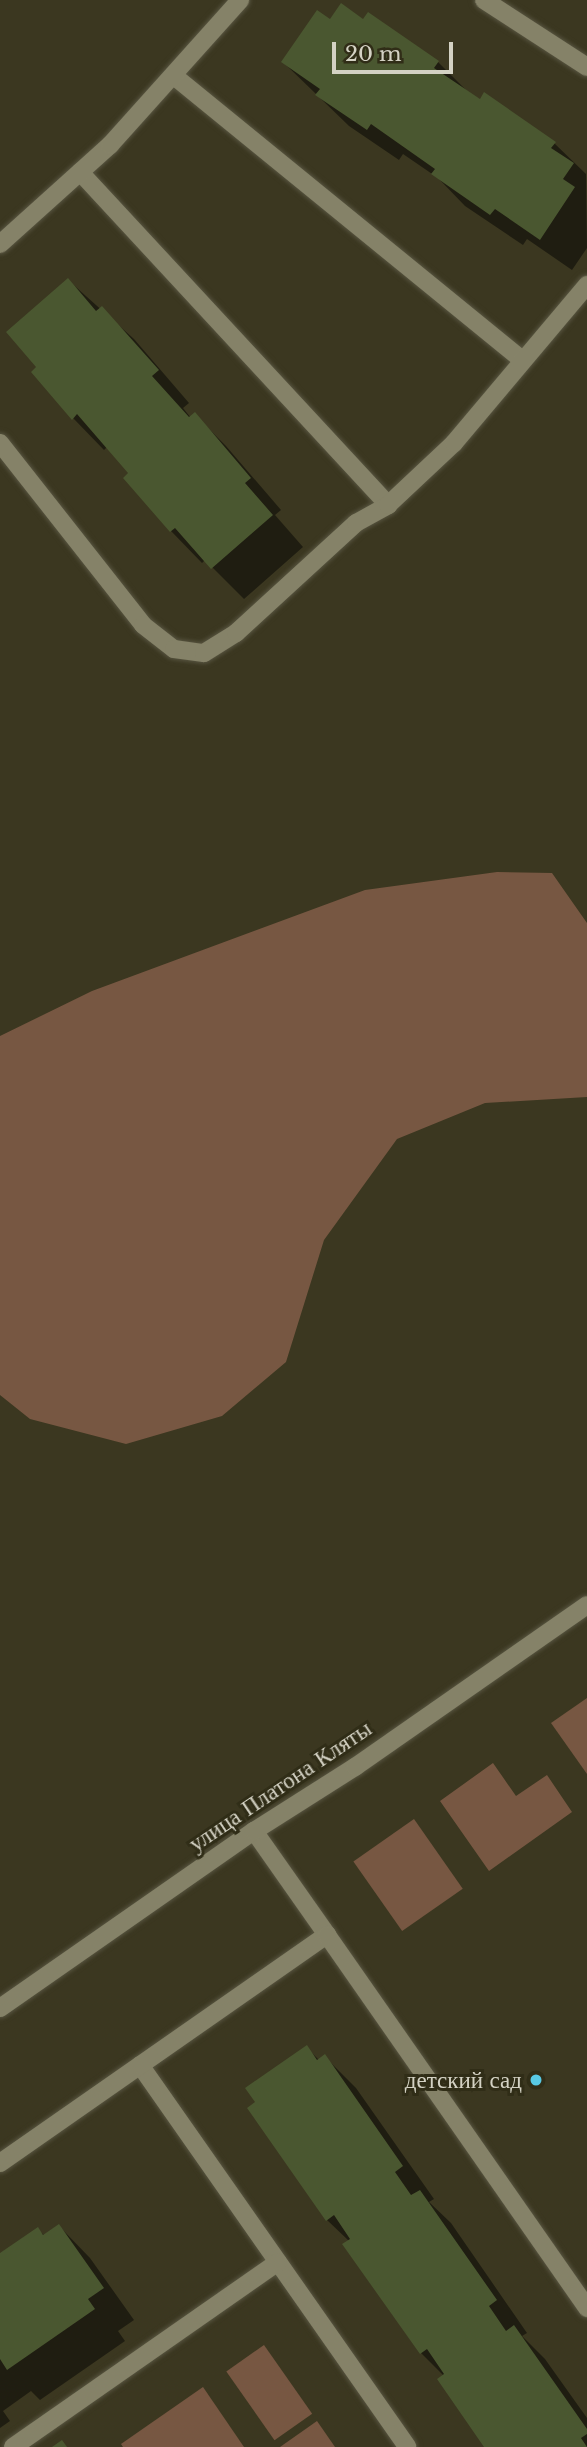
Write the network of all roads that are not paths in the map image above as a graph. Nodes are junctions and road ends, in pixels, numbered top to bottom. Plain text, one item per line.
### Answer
1 (240, 0) edge
2 (484, 0) edge
3 (587, 67) edge
4 (174, 76) junction
5 (80, 172) junction
6 (0, 244) edge
7 (587, 285) edge
8 (522, 360) junction
9 (0, 443) edge
10 (388, 505) junction
11 (587, 1605) edge
12 (254, 1831) junction
13 (327, 1935) junction
14 (0, 2008) edge
15 (140, 2065) junction
16 (0, 2163) edge
17 (278, 2262) junction
18 (587, 2308) edge
19 (13, 2447) edge
20 (407, 2447) edge

1 - 4 street
2 - 3 street
4 - 5 street
4 - 8 street
5 - 6 street
5 - 10 street
7 - 8 street
8 - 10 street
9 - 10 street
11 - 12 street, улица Платона Кляты
12 - 13 street
12 - 14 street, улица Платона Кляты
13 - 15 street
13 - 18 street
15 - 16 street
15 - 17 street
17 - 19 street
17 - 20 street

